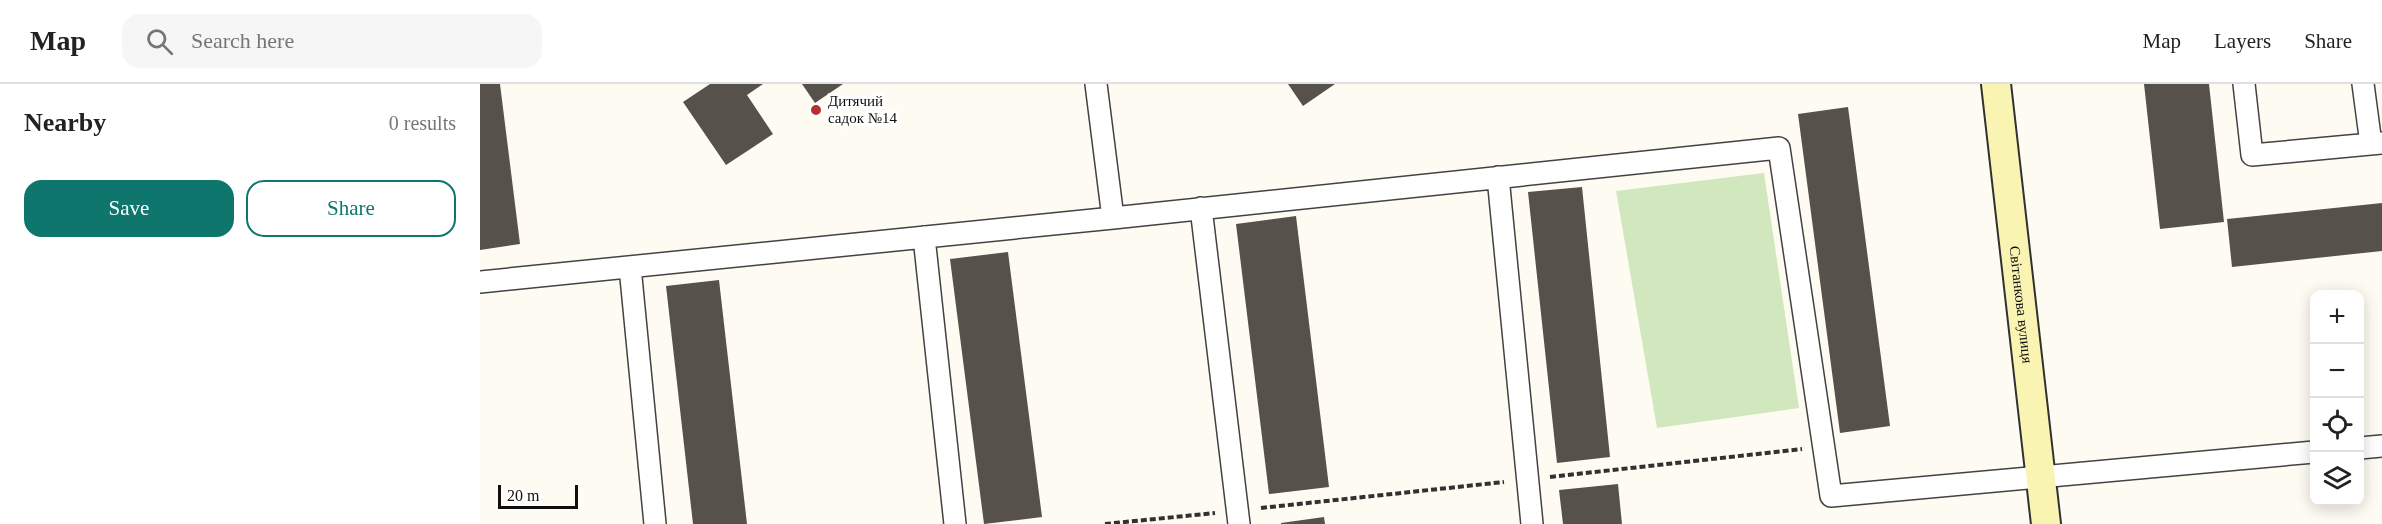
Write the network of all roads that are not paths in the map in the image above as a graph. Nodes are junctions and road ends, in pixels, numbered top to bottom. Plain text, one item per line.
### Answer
1 (1096, 84) edge
2 (1996, 84) edge
3 (2244, 84) edge
4 (2363, 84) edge
5 (2377, 144) edge
6 (1498, 177) junction
7 (1201, 208) junction
8 (1113, 218) junction
9 (924, 237) junction
10 (630, 267) junction
11 (480, 282) edge
12 (2382, 446) edge
13 (2364, 448) edge
14 (2310, 452) edge
15 (2041, 478) junction
16 (1238, 517) edge
17 (655, 524) edge
18 (955, 524) edge
19 (1532, 524) edge
20 (2046, 524) edge

1 - 8 street
2 - 15 street, Світанкова вулиця
3 - 5 street
4 - 5 street
6 - 7 street
6 - 15 street
6 - 19 street
7 - 8 street
7 - 16 street
8 - 9 street
9 - 10 street
9 - 18 street
10 - 11 street
10 - 17 street
12 - 13 street
14 - 15 street
15 - 20 street, Світанкова вулиця

